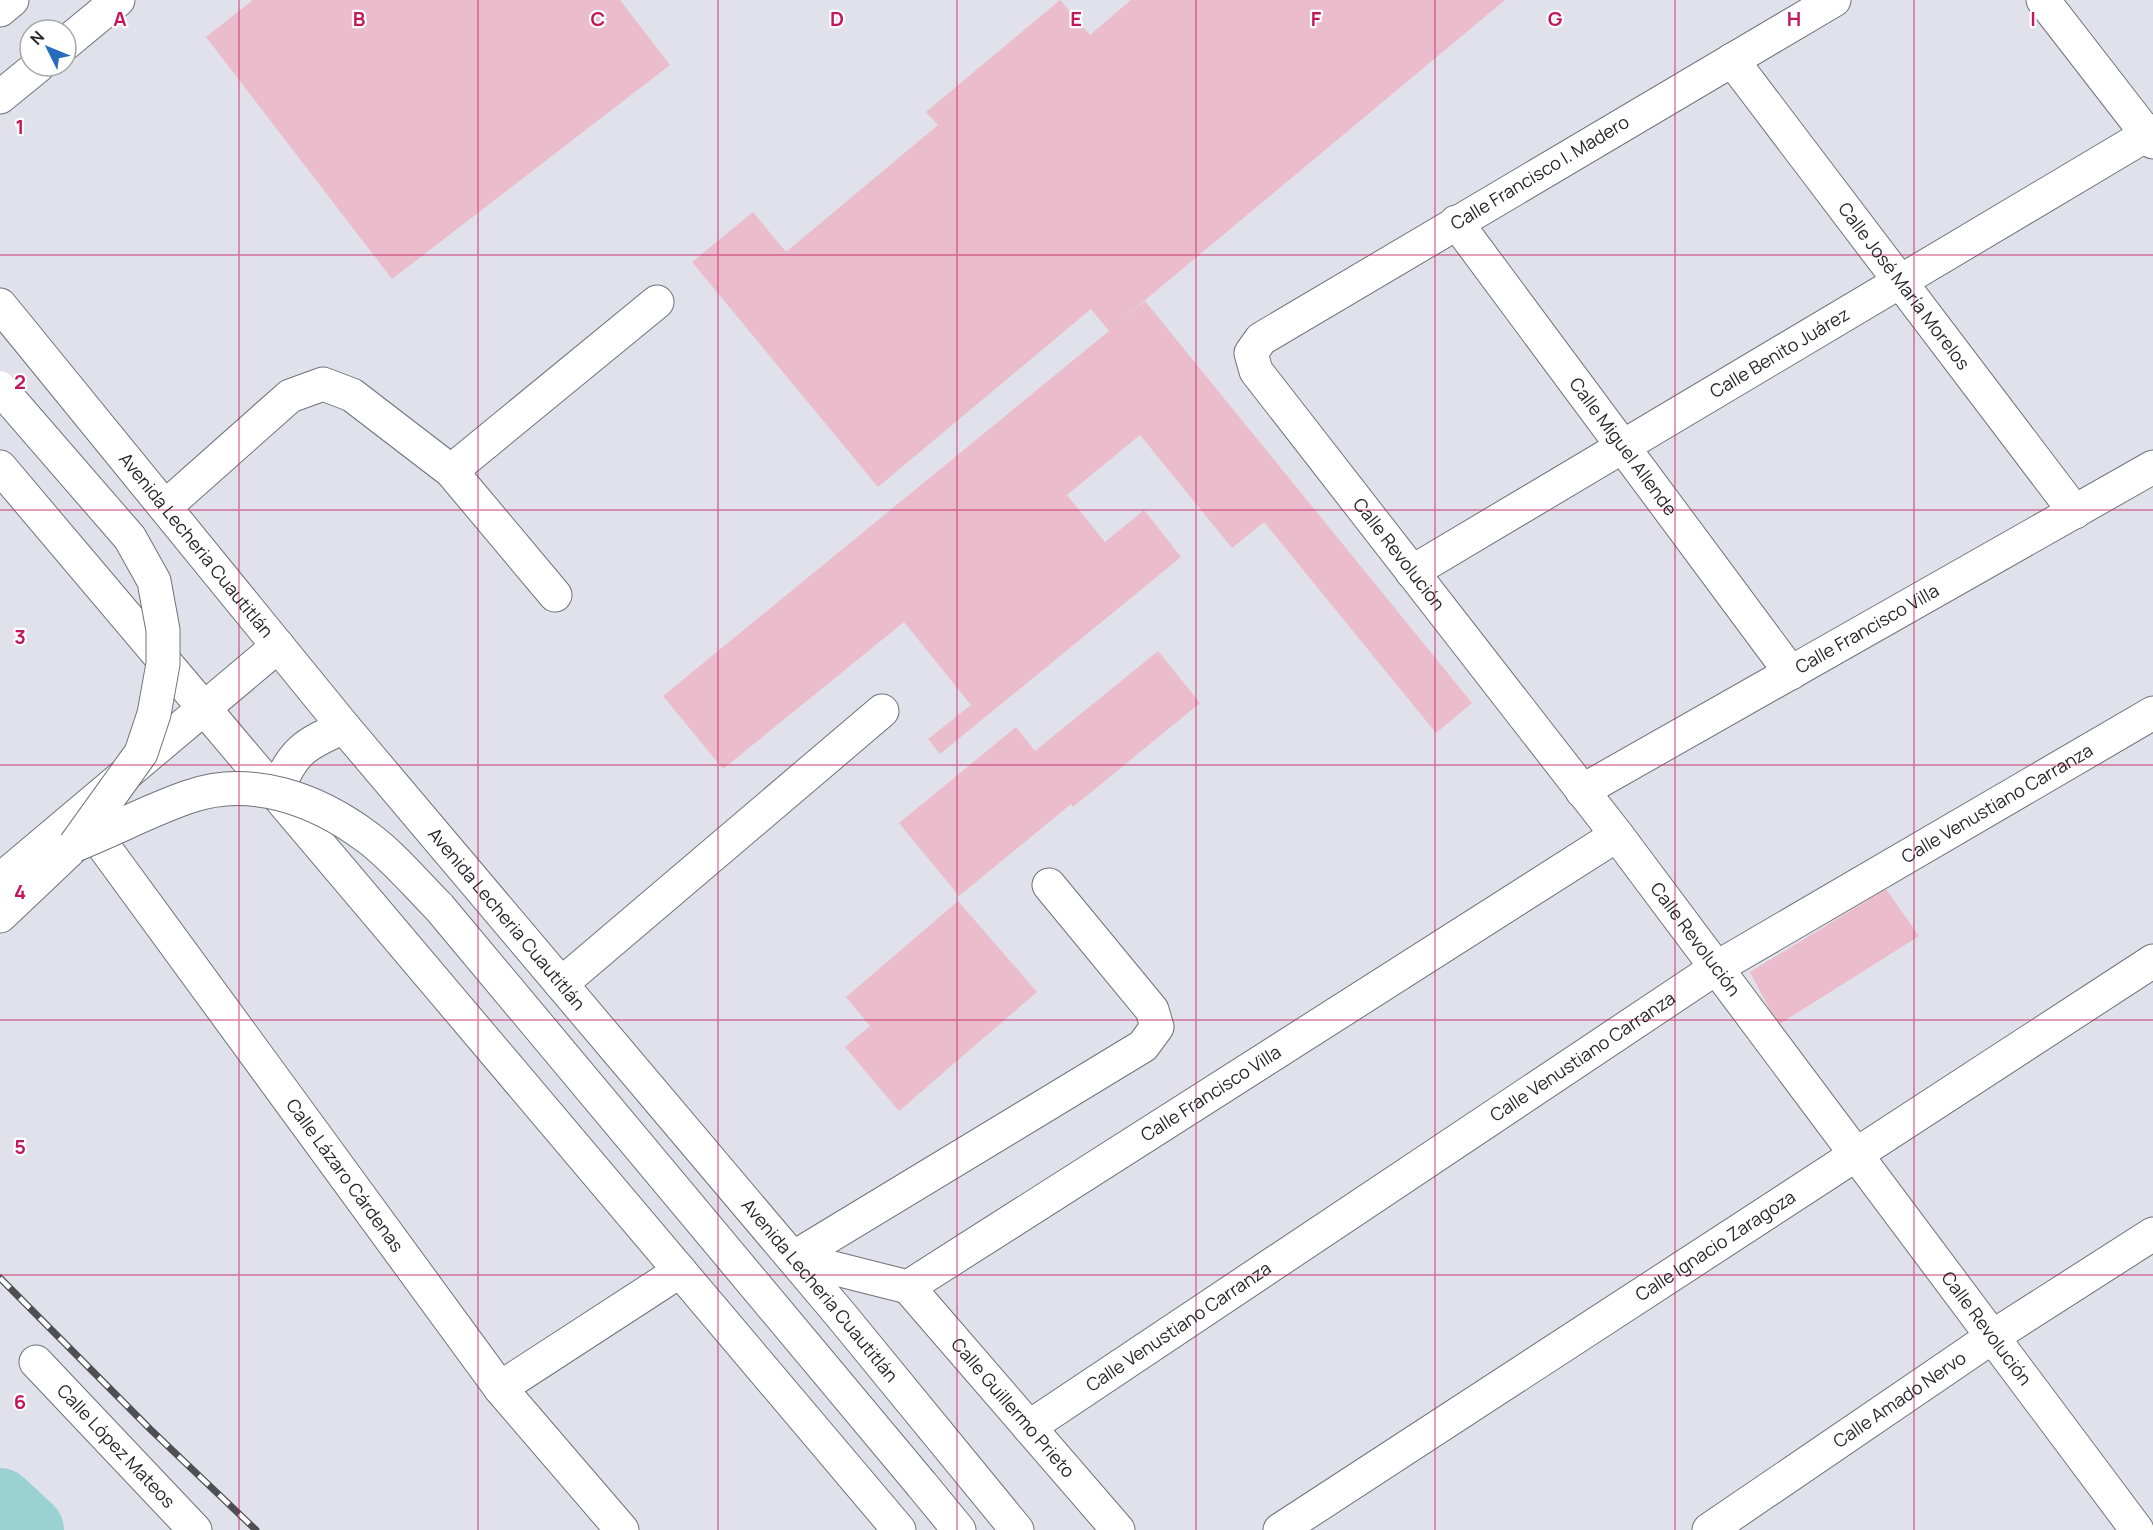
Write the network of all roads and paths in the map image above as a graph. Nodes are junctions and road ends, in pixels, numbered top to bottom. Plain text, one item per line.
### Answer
1 (12, 0) edge
2 (118, 0) edge
3 (1834, 0) edge
4 (2043, 0) edge
5 (0, 10) edge
6 (78, 33) edge
7 (1732, 60) junction
8 (23, 78) edge
9 (0, 97) edge
10 (2151, 136) edge
11 (1456, 222) junction
12 (1900, 281) junction
13 (657, 302) dead end
14 (0, 305) edge
15 (1251, 353) joint
16 (0, 388) edge
17 (1623, 447) junction
18 (0, 467) edge
19 (2153, 467) edge
20 (451, 471) junction
21 (165, 507) junction
22 (2075, 512) junction
23 (1412, 572) junction
24 (555, 595) dead end
25 (278, 645) junction
26 (1791, 673) junction
27 (203, 707) junction
28 (882, 711) dead end
29 (2153, 713) edge
30 (344, 727) junction
31 (1582, 791) junction
32 (276, 793) junction
33 (79, 812) junction
34 (1617, 836) junction
35 (75, 845) junction
36 (0, 880) edge
37 (1050, 885) dead end
38 (0, 916) edge
39 (2153, 961) edge
40 (1716, 968) junction
41 (561, 984) junction
42 (1855, 1154) junction
43 (2153, 1234) edge
44 (793, 1258) junction
45 (680, 1271) junction
46 (908, 1287) junction
47 (1992, 1337) junction
48 (36, 1362) dead end
49 (500, 1388) junction
50 (1029, 1427) junction
51 (195, 1530) edge
52 (622, 1530) edge
53 (899, 1530) edge
54 (959, 1530) edge
55 (1017, 1530) edge
56 (1118, 1530) edge
57 (1280, 1530) edge
58 (1709, 1530) edge
59 (2137, 1530) edge

1 - 5 street
2 - 6 street
3 - 7 street, Calle Francisco I. Madero
4 - 10 street
7 - 11 street, Calle Francisco I. Madero
7 - 12 street, Calle José María Morelos
8 - 9 street
10 - 12 street, Calle Benito Juárez
11 - 15 street, Calle Francisco I. Madero
11 - 17 street, Calle Miguel Allende
12 - 17 street, Calle Benito Juárez
12 - 22 street, Calle José María Morelos
13 - 20 street
14 - 21 street, Avenida Lecheria Cuautitlán
15 - 23 street, Calle Revolución
16 - 35 street, bridge
17 - 23 street, Calle Benito Juárez
17 - 26 street, Calle Miguel Allende
18 - 27 street
19 - 22 street, Calle Francisco Villa
20 - 21 street
20 - 24 street
21 - 25 street, Avenida Lecheria Cuautitlán
22 - 26 street, Calle Francisco Villa
23 - 31 street, Calle Revolución
25 - 27 street
25 - 30 street, Avenida Lecheria Cuautitlán
26 - 31 street, Calle Francisco Villa
27 - 32 street
27 - 33 street
28 - 41 street
29 - 40 street, Calle Venustiano Carranza
30 - 32 street
30 - 41 street, Avenida Lecheria Cuautitlán
31 - 34 street, Calle Revolución
32 - 45 street
33 - 36 street
33 - 49 street, Calle Lázaro Cárdenas
34 - 40 street, Calle Revolución
34 - 46 street, Calle Francisco Villa
35 - 38 street
35 - 54 street, bridge
37 - 44 street
39 - 42 street, Calle Ignacio Zaragoza
40 - 42 street, Calle Revolución
40 - 50 street, Calle Venustiano Carranza
41 - 44 street, Avenida Lecheria Cuautitlán
42 - 47 street, Calle Revolución
42 - 57 street, Calle Ignacio Zaragoza
43 - 47 street, Calle Amado Nervo
44 - 46 street
44 - 55 street, Avenida Lecheria Cuautitlán
45 - 49 street
45 - 53 street
46 - 50 street, Calle Guillermo Prieto
47 - 58 street, Calle Amado Nervo
47 - 59 street, Calle Revolución
48 - 51 street, Calle López Mateos
49 - 52 street, Calle Lázaro Cárdenas
50 - 56 street, Calle Guillermo Prieto

